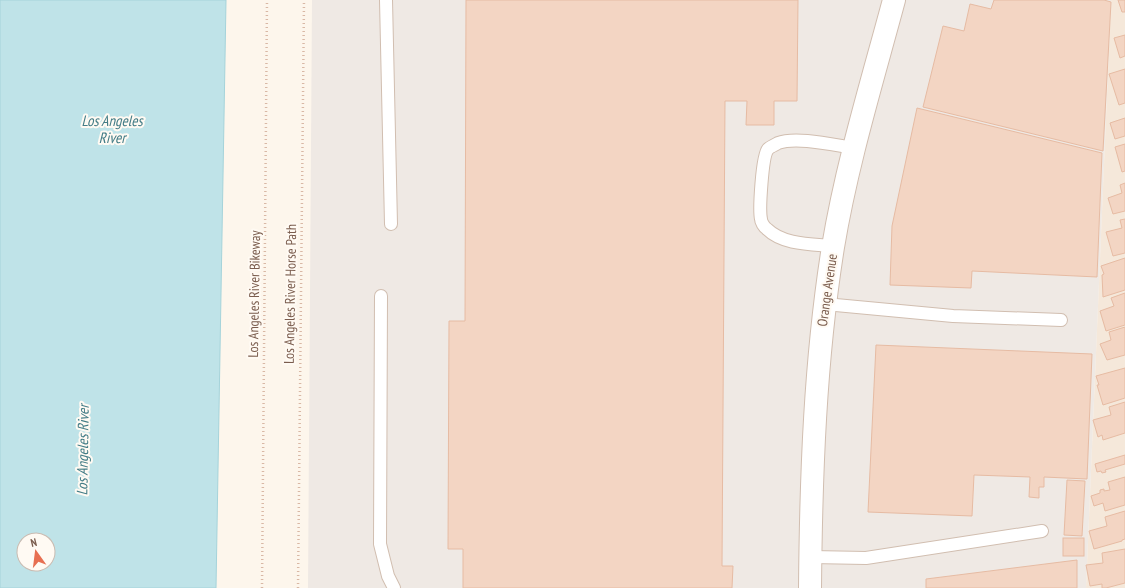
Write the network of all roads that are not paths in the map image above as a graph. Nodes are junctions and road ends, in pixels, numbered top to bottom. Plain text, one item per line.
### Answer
1 (386, 0) edge
2 (894, 0) edge
3 (854, 148) junction
4 (390, 224) dead end
5 (833, 246) junction
6 (381, 296) dead end
7 (825, 304) junction
8 (1061, 320) dead end
9 (1042, 531) dead end
10 (811, 557) junction
11 (394, 588) edge
12 (810, 588) edge

1 - 4 lane
2 - 3 street, Orange Avenue
3 - 5 street, Orange Avenue
3 - 5 lane
5 - 7 street, Orange Avenue
6 - 11 lane
7 - 8 lane
7 - 10 street, Orange Avenue
9 - 10 lane
10 - 12 street, Orange Avenue

